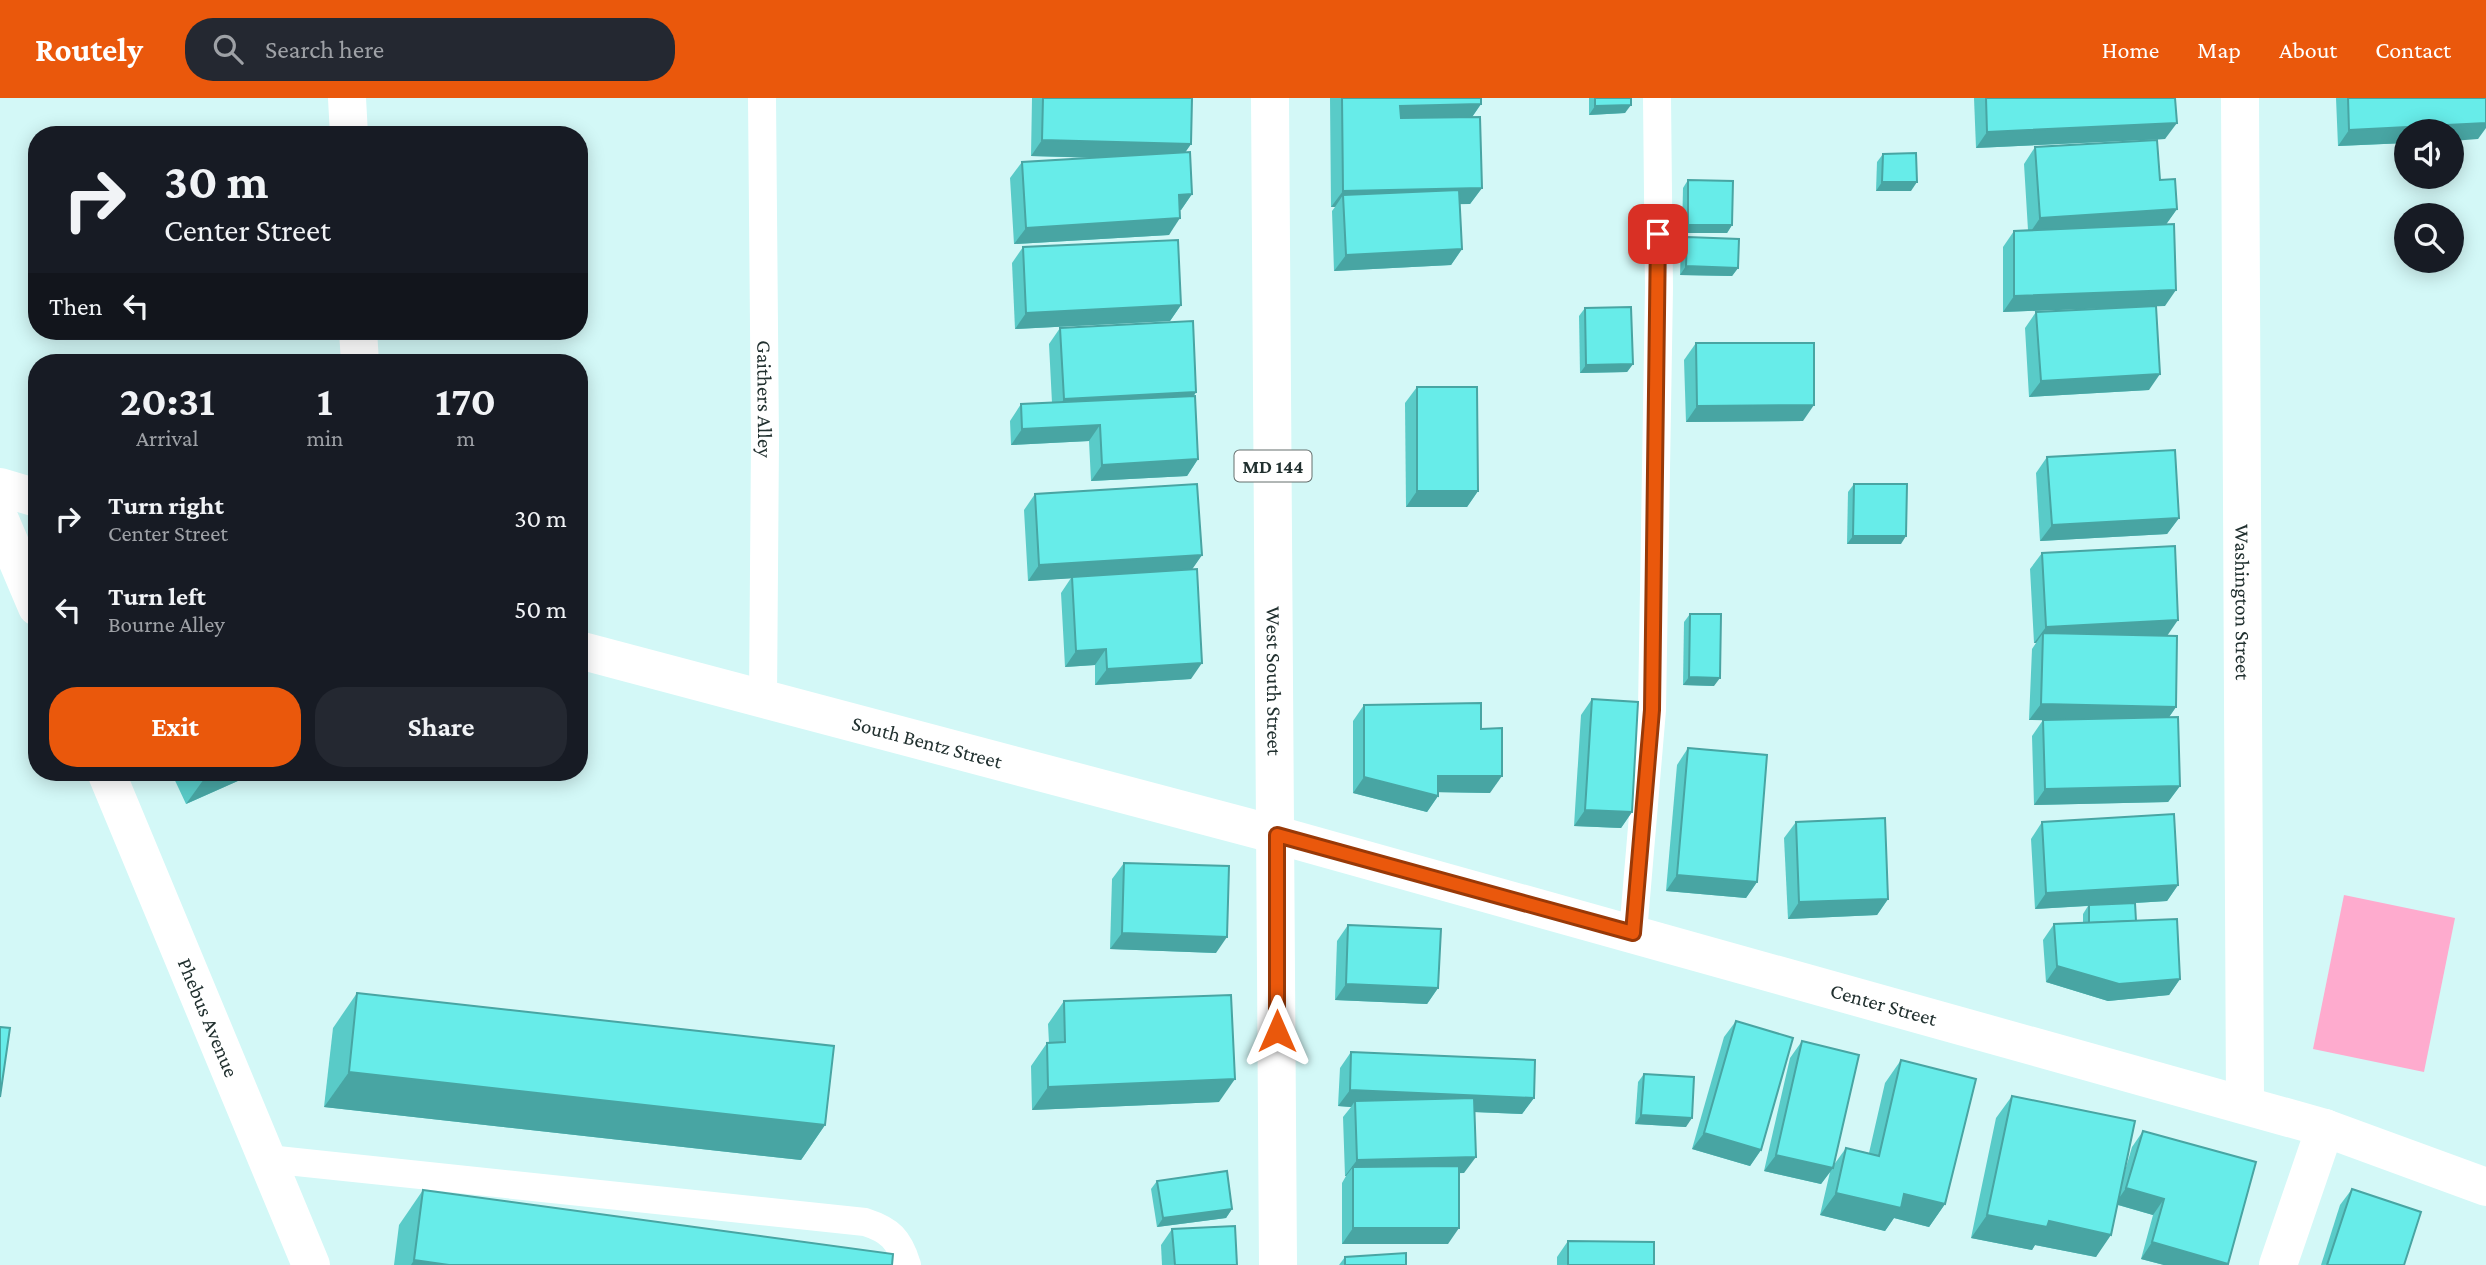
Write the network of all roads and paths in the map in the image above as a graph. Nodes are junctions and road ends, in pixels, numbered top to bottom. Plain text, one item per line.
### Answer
1 (347, 98) edge
2 (762, 98) edge
3 (1270, 98) edge
4 (1657, 98) edge
5 (2240, 98) edge
6 (349, 126) edge
7 (0, 487) edge
8 (28, 495) edge
9 (0, 520) edge
10 (28, 586) edge
11 (588, 652) edge
12 (763, 698) junction
13 (110, 781) edge
14 (1277, 835) junction
15 (1633, 933) junction
16 (2245, 1104) junction
17 (2325, 1128) junction
18 (268, 1159) junction
19 (2486, 1187) edge
20 (311, 1265) edge
21 (907, 1265) edge
22 (1278, 1265) edge
23 (2278, 1265) edge

1 - 6 street
2 - 12 lane, Gaithers Alley
3 - 14 street, West South Street / MD 144
4 - 15 lane
5 - 16 street, Washington Street
7 - 8 street
9 - 10 street
11 - 12 street, South Bentz Street
12 - 14 street, South Bentz Street
13 - 18 street, Phebus Avenue
14 - 15 street, Center Street
14 - 22 street, West South Street / MD 144
15 - 16 street, Center Street
16 - 17 street, Center Street
17 - 19 street, Center Street
17 - 23 street
18 - 20 street, Phebus Avenue
18 - 21 lane

